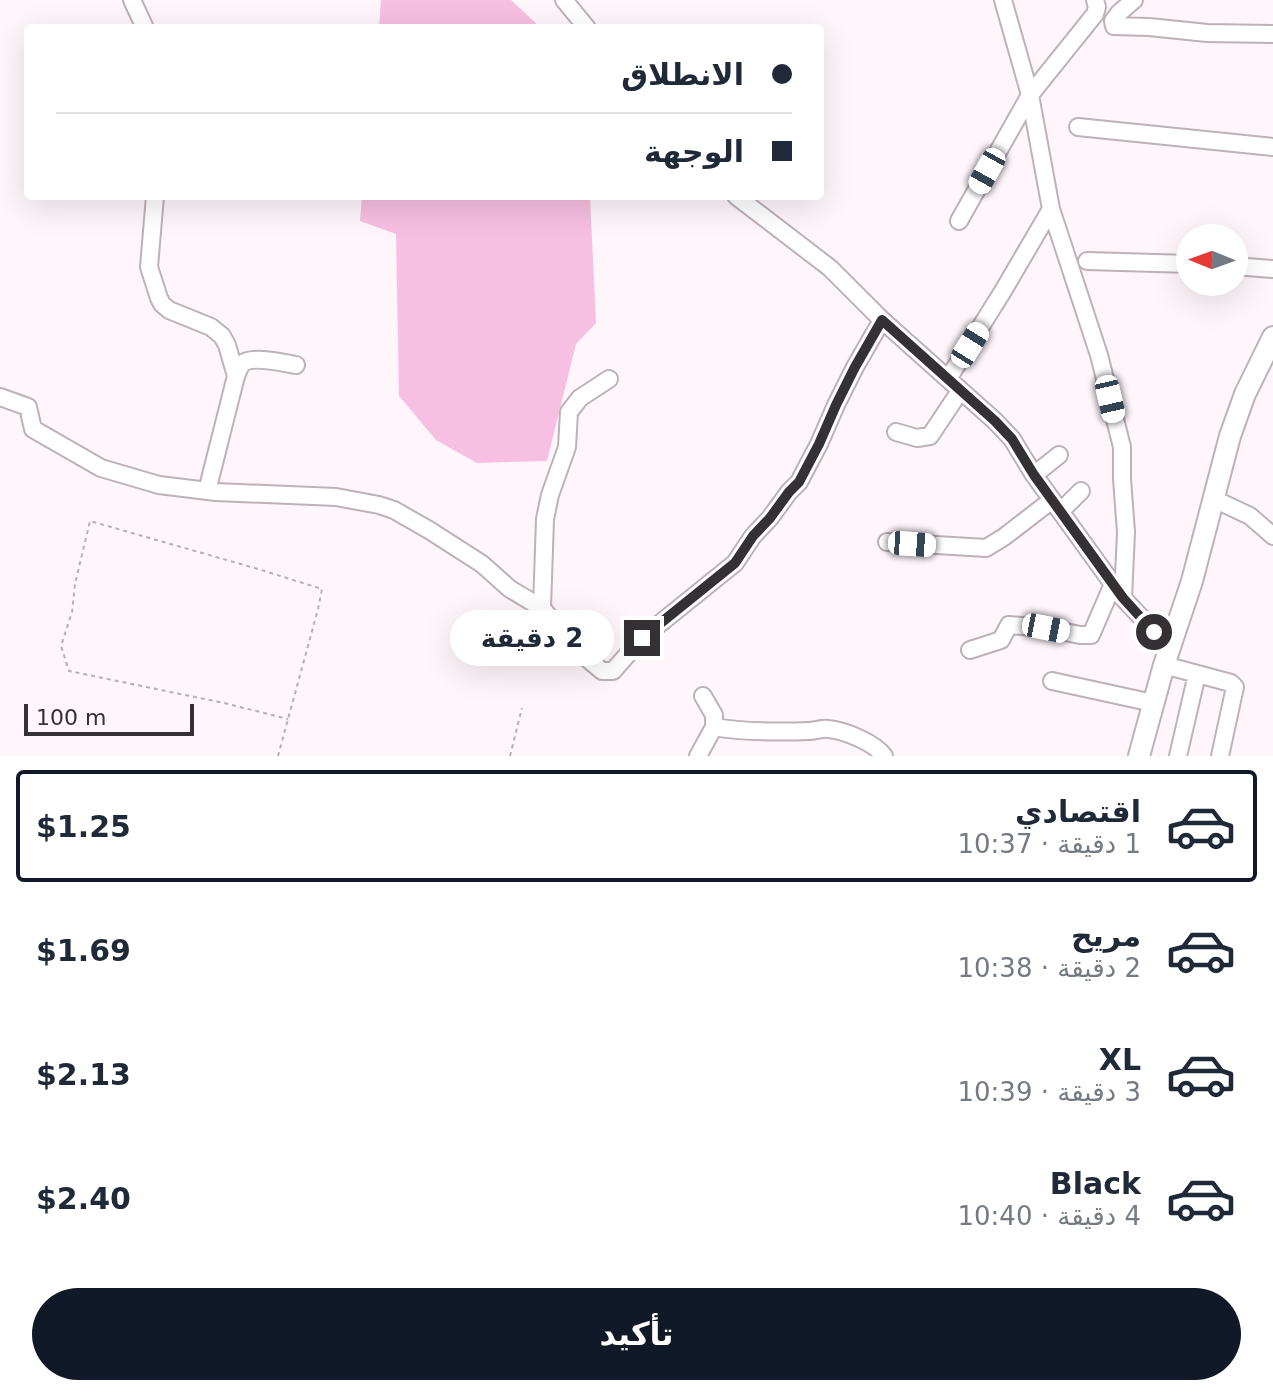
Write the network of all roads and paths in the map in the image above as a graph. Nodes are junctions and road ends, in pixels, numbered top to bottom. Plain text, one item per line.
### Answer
1 (132, 0) edge
2 (564, 0) edge
3 (1003, 0) edge
4 (1095, 0) edge
5 (1134, 0) edge
6 (143, 24) edge
7 (584, 24) edge
8 (1273, 34) edge
9 (1030, 95) junction
10 (1078, 127) dead end
11 (1273, 147) edge
12 (155, 200) edge
13 (741, 200) edge
14 (1051, 209) junction
15 (959, 221) dead end
16 (1087, 261) dead end
17 (1176, 264) edge
18 (1248, 267) edge
19 (1273, 269) edge
20 (882, 320) junction
21 (1273, 337) edge
22 (296, 365) dead end
23 (236, 376) junction
24 (609, 379) dead end
25 (954, 385) junction
26 (0, 397) edge
27 (896, 432) dead end
28 (1059, 455) dead end
29 (1034, 475) junction
30 (207, 491) junction
31 (1081, 491) dead end
32 (1214, 499) junction
33 (1056, 506) junction
34 (1273, 536) edge
35 (887, 542) dead end
36 (1113, 584) junction
37 (1123, 598) junction
38 (542, 608) junction
39 (970, 650) dead end
40 (1167, 657) junction
41 (1197, 674) junction
42 (1052, 681) dead end
43 (703, 696) dead end
44 (1153, 703) junction
45 (522, 708) dead end
46 (288, 719) junction
47 (714, 727) junction
48 (278, 756) edge
49 (510, 756) edge
50 (698, 756) edge
51 (884, 756) edge
52 (1139, 756) edge
53 (1178, 756) edge
54 (1220, 756) edge

1 - 6 street
2 - 7 street
3 - 9 street
4 - 9 street
5 - 8 street
9 - 14 street
9 - 15 street
10 - 11 street
12 - 23 street
13 - 20 street
14 - 25 street
14 - 37 street
16 - 17 street
18 - 19 street
20 - 25 street
20 - 38 street
21 - 32 main road
22 - 23 street
23 - 30 street
24 - 38 street
25 - 27 street
25 - 29 street
26 - 30 street
28 - 29 street
29 - 33 street
30 - 38 street
31 - 33 street
32 - 34 street
32 - 40 main road
33 - 35 street
33 - 36 street
36 - 37 street
36 - 39 street
37 - 40 street
40 - 41 street
40 - 44 main road
41 - 53 street
41 - 54 street
42 - 44 street
43 - 47 street
44 - 52 main road
45 - 49 path
46 - 46 path
46 - 48 path
47 - 50 street
47 - 51 street

